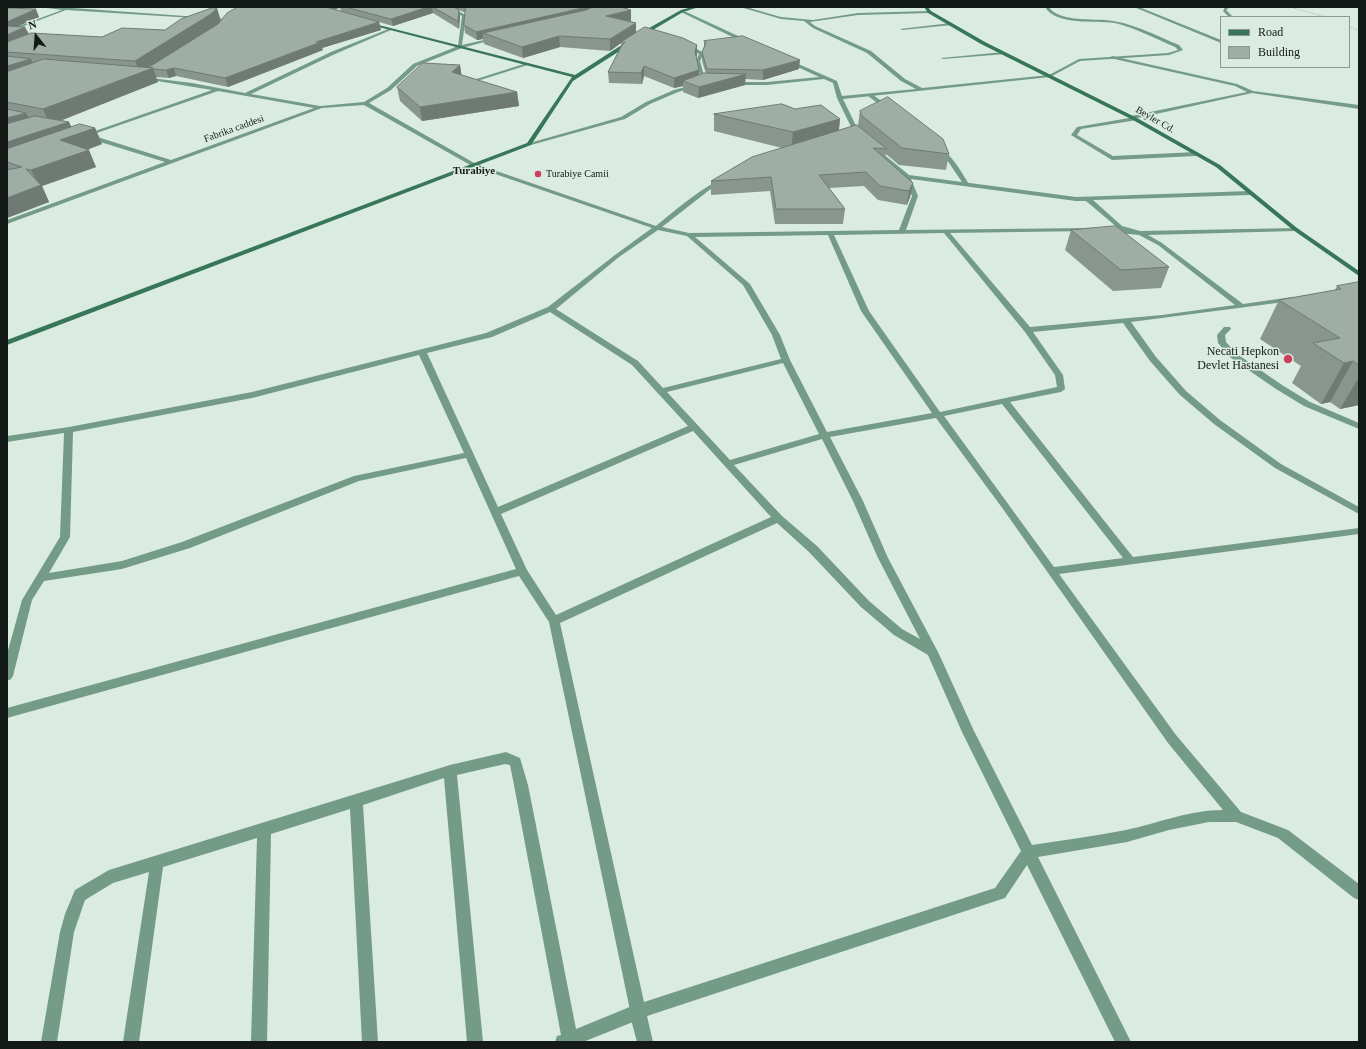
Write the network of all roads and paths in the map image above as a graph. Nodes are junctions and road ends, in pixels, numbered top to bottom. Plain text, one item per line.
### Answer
1 (41, 7) edge
2 (446, 7) edge
3 (697, 7) edge
4 (742, 7) edge
5 (1047, 7) edge
6 (1136, 7) edge
7 (1228, 7) edge
8 (1290, 7) edge
9 (69, 8) edge
10 (686, 9) edge
11 (928, 9) edge
12 (232, 16) edge
13 (1230, 16) edge
14 (1322, 16) edge
15 (225, 19) junction
16 (360, 21) edge
17 (806, 21) junction
18 (951, 24) junction
19 (223, 25) edge
20 (1350, 26) edge
21 (389, 29) junction
22 (902, 29) dead end
23 (1359, 31) edge
24 (7, 32) edge
25 (644, 33) junction
26 (651, 35) edge
27 (504, 37) edge
28 (1220, 42) edge
29 (679, 43) edge
30 (751, 44) edge
31 (460, 47) junction
32 (1004, 53) junction
33 (1112, 57) junction
34 (784, 58) edge
35 (943, 58) dead end
36 (529, 64) junction
37 (148, 74) edge
38 (1050, 76) junction
39 (576, 77) junction
40 (825, 77) junction
41 (469, 82) edge
42 (726, 82) edge
43 (218, 89) junction
44 (921, 89) junction
45 (1252, 92) junction
46 (246, 95) junction
47 (870, 95) junction
48 (840, 98) junction
49 (365, 103) junction
50 (320, 107) junction
51 (1359, 107) edge
52 (895, 114) edge
53 (1134, 118) junction
54 (79, 136) edge
55 (86, 136) junction
56 (842, 138) edge
57 (868, 143) edge
58 (932, 143) edge
59 (529, 144) junction
60 (1196, 154) junction
61 (171, 162) junction
62 (474, 165) junction
63 (731, 176) edge
64 (907, 177) junction
65 (966, 184) junction
66 (1250, 193) junction
67 (1087, 198) junction
68 (7, 222) edge
69 (657, 228) junction
70 (1094, 229) edge
71 (1295, 229) junction
72 (1102, 230) edge
73 (902, 232) junction
74 (946, 232) junction
75 (830, 233) junction
76 (1140, 234) junction
77 (689, 235) junction
78 (1359, 274) edge
79 (1304, 297) edge
80 (1241, 306) junction
81 (551, 309) junction
82 (1125, 320) junction
83 (1227, 329) dead end
84 (1028, 330) junction
85 (7, 343) edge
86 (422, 352) junction
87 (786, 360) junction
88 (661, 391) junction
89 (1004, 401) junction
90 (938, 415) junction
91 (1359, 426) edge
92 (694, 427) junction
93 (69, 430) junction
94 (824, 435) junction
95 (7, 440) edge
96 (469, 455) junction
97 (728, 464) junction
98 (1359, 511) edge
99 (496, 512) junction
100 (778, 518) junction
101 (1359, 531) edge
102 (1130, 560) junction
103 (522, 571) junction
104 (1051, 571) junction
105 (40, 578) junction
106 (554, 621) junction
107 (932, 652) junction
108 (7, 676) edge
109 (7, 712) edge
110 (450, 771) junction
111 (356, 801) junction
112 (1236, 816) junction
113 (264, 830) junction
114 (1028, 852) junction
115 (157, 863) junction
116 (1359, 893) edge
117 (637, 1012) junction
118 (567, 1041) edge
119 (49, 1042) edge
120 (131, 1042) edge
121 (259, 1042) edge
122 (370, 1042) edge
123 (476, 1042) edge
124 (644, 1042) edge
125 (1123, 1042) edge

1 - 9 street
2 - 31 street
3 - 10 street
4 - 17 street
5 - 33 street
6 - 28 street
7 - 13 street
8 - 14 path
9 - 15 street
9 - 24 street
10 - 25 street
10 - 30 street
11 - 17 street
11 - 18 street, Beyler Cd.
12 - 15 street
15 - 19 street
16 - 21 street
17 - 44 street
18 - 22 street
18 - 32 street, Beyler Cd.
20 - 23 path
21 - 31 street
21 - 46 street
25 - 26 street
25 - 39 street
27 - 31 street, Fabrika caddesi
29 - 59 street
31 - 36 street
31 - 49 street, Fabrika caddesi
32 - 35 street
32 - 38 street, Beyler Cd.
33 - 38 street
33 - 45 street
34 - 40 street
36 - 39 street
36 - 41 street
37 - 43 street
38 - 44 street
38 - 53 street, Beyler Cd.
39 - 59 street
40 - 42 street
40 - 48 street
43 - 46 street
43 - 55 street
44 - 47 street
45 - 51 street
45 - 53 street
46 - 50 street
47 - 48 street
47 - 52 street
48 - 56 street
49 - 50 street, Fabrika caddesi
49 - 62 street
50 - 61 street, Fabrika caddesi
53 - 60 street, Beyler Cd.
53 - 60 street
54 - 55 street
55 - 61 street
57 - 64 street
58 - 65 street
59 - 62 street
60 - 66 street, Beyler Cd.
61 - 68 street, Fabrika caddesi
62 - 69 street
62 - 85 street
63 - 69 street
64 - 65 street
64 - 73 street
65 - 67 street
66 - 67 street
66 - 71 street, Beyler Cd.
67 - 76 street
69 - 77 street
69 - 81 street
70 - 74 street
71 - 76 street
71 - 78 street, Beyler Cd.
72 - 76 street
73 - 74 street
73 - 75 street
74 - 84 street
75 - 77 street
75 - 90 street
76 - 80 street
77 - 87 street
79 - 80 street
80 - 82 street
81 - 86 street
81 - 88 street
82 - 84 street
82 - 98 street
83 - 91 street
84 - 89 street
86 - 93 street
86 - 96 street
87 - 88 street
87 - 94 street
88 - 92 street
89 - 90 street
89 - 102 street
90 - 94 street
90 - 104 street
92 - 97 street
92 - 99 street
93 - 95 street
93 - 105 street
94 - 97 street
94 - 107 street
96 - 99 street
96 - 105 street
97 - 100 street
99 - 103 street
100 - 106 street
100 - 107 street
101 - 102 street
102 - 104 street
103 - 106 street
103 - 109 street
104 - 112 street
105 - 108 street
106 - 117 street
107 - 114 street
110 - 111 street
110 - 118 street
110 - 123 street
111 - 113 street
111 - 122 street
112 - 114 street
112 - 116 street
113 - 115 street
113 - 121 street
114 - 117 street
114 - 125 street
115 - 119 street
115 - 120 street
117 - 118 street
117 - 124 street

